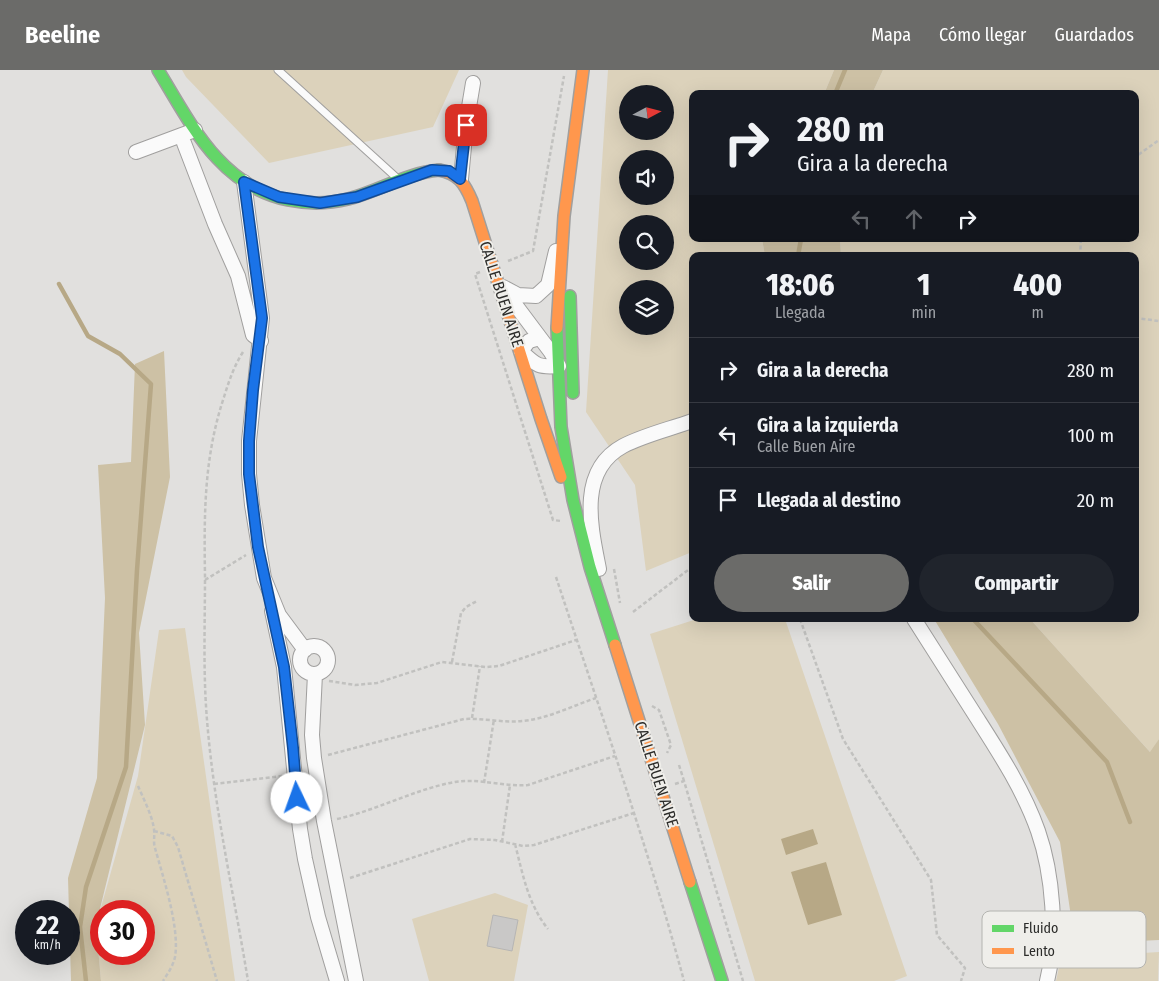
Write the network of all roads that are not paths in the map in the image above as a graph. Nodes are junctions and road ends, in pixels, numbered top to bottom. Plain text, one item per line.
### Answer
1 (158, 70) edge
2 (278, 70) edge
3 (583, 70) edge
4 (473, 83) dead end
5 (195, 130) junction
6 (184, 143) dead end
7 (573, 147) junction
8 (136, 152) dead end
9 (460, 179) junction
10 (400, 181) junction
11 (244, 182) junction
12 (564, 216) junction
13 (500, 286) junction
14 (540, 338) junction
15 (257, 339) junction
16 (520, 351) junction
17 (559, 366) junction
18 (573, 408) dead end
19 (689, 422) edge
20 (574, 437) dead end
21 (573, 500) junction
22 (590, 567) junction
23 (264, 578) junction
24 (916, 622) edge
25 (612, 633) junction
26 (305, 650) junction
27 (315, 676) junction
28 (1051, 911) edge
29 (1048, 968) edge
30 (337, 981) edge
31 (356, 981) edge
32 (722, 981) edge
33 (1046, 981) edge

1 - 5 main road
2 - 10 lane
3 - 7 main road
4 - 9 street
5 - 8 street
5 - 11 main road
6 - 15 street
7 - 12 main road
7 - 18 main road
9 - 10 main road
9 - 13 main road, CALLE BUEN AIRE
10 - 11 main road
11 - 15 street
12 - 13 street
12 - 17 main road
13 - 14 street
13 - 16 main road, CALLE BUEN AIRE
14 - 16 street
14 - 17 street
15 - 23 street
16 - 17 street
16 - 21 main road, CALLE BUEN AIRE
17 - 21 main road
19 - 25 street
20 - 22 main road
21 - 22 main road
22 - 25 main road, CALLE BUEN AIRE
23 - 26 street
23 - 30 street
24 - 28 street
25 - 32 main road, CALLE BUEN AIRE
26 - 27 street
26 - 27 street
27 - 31 street
29 - 33 street

